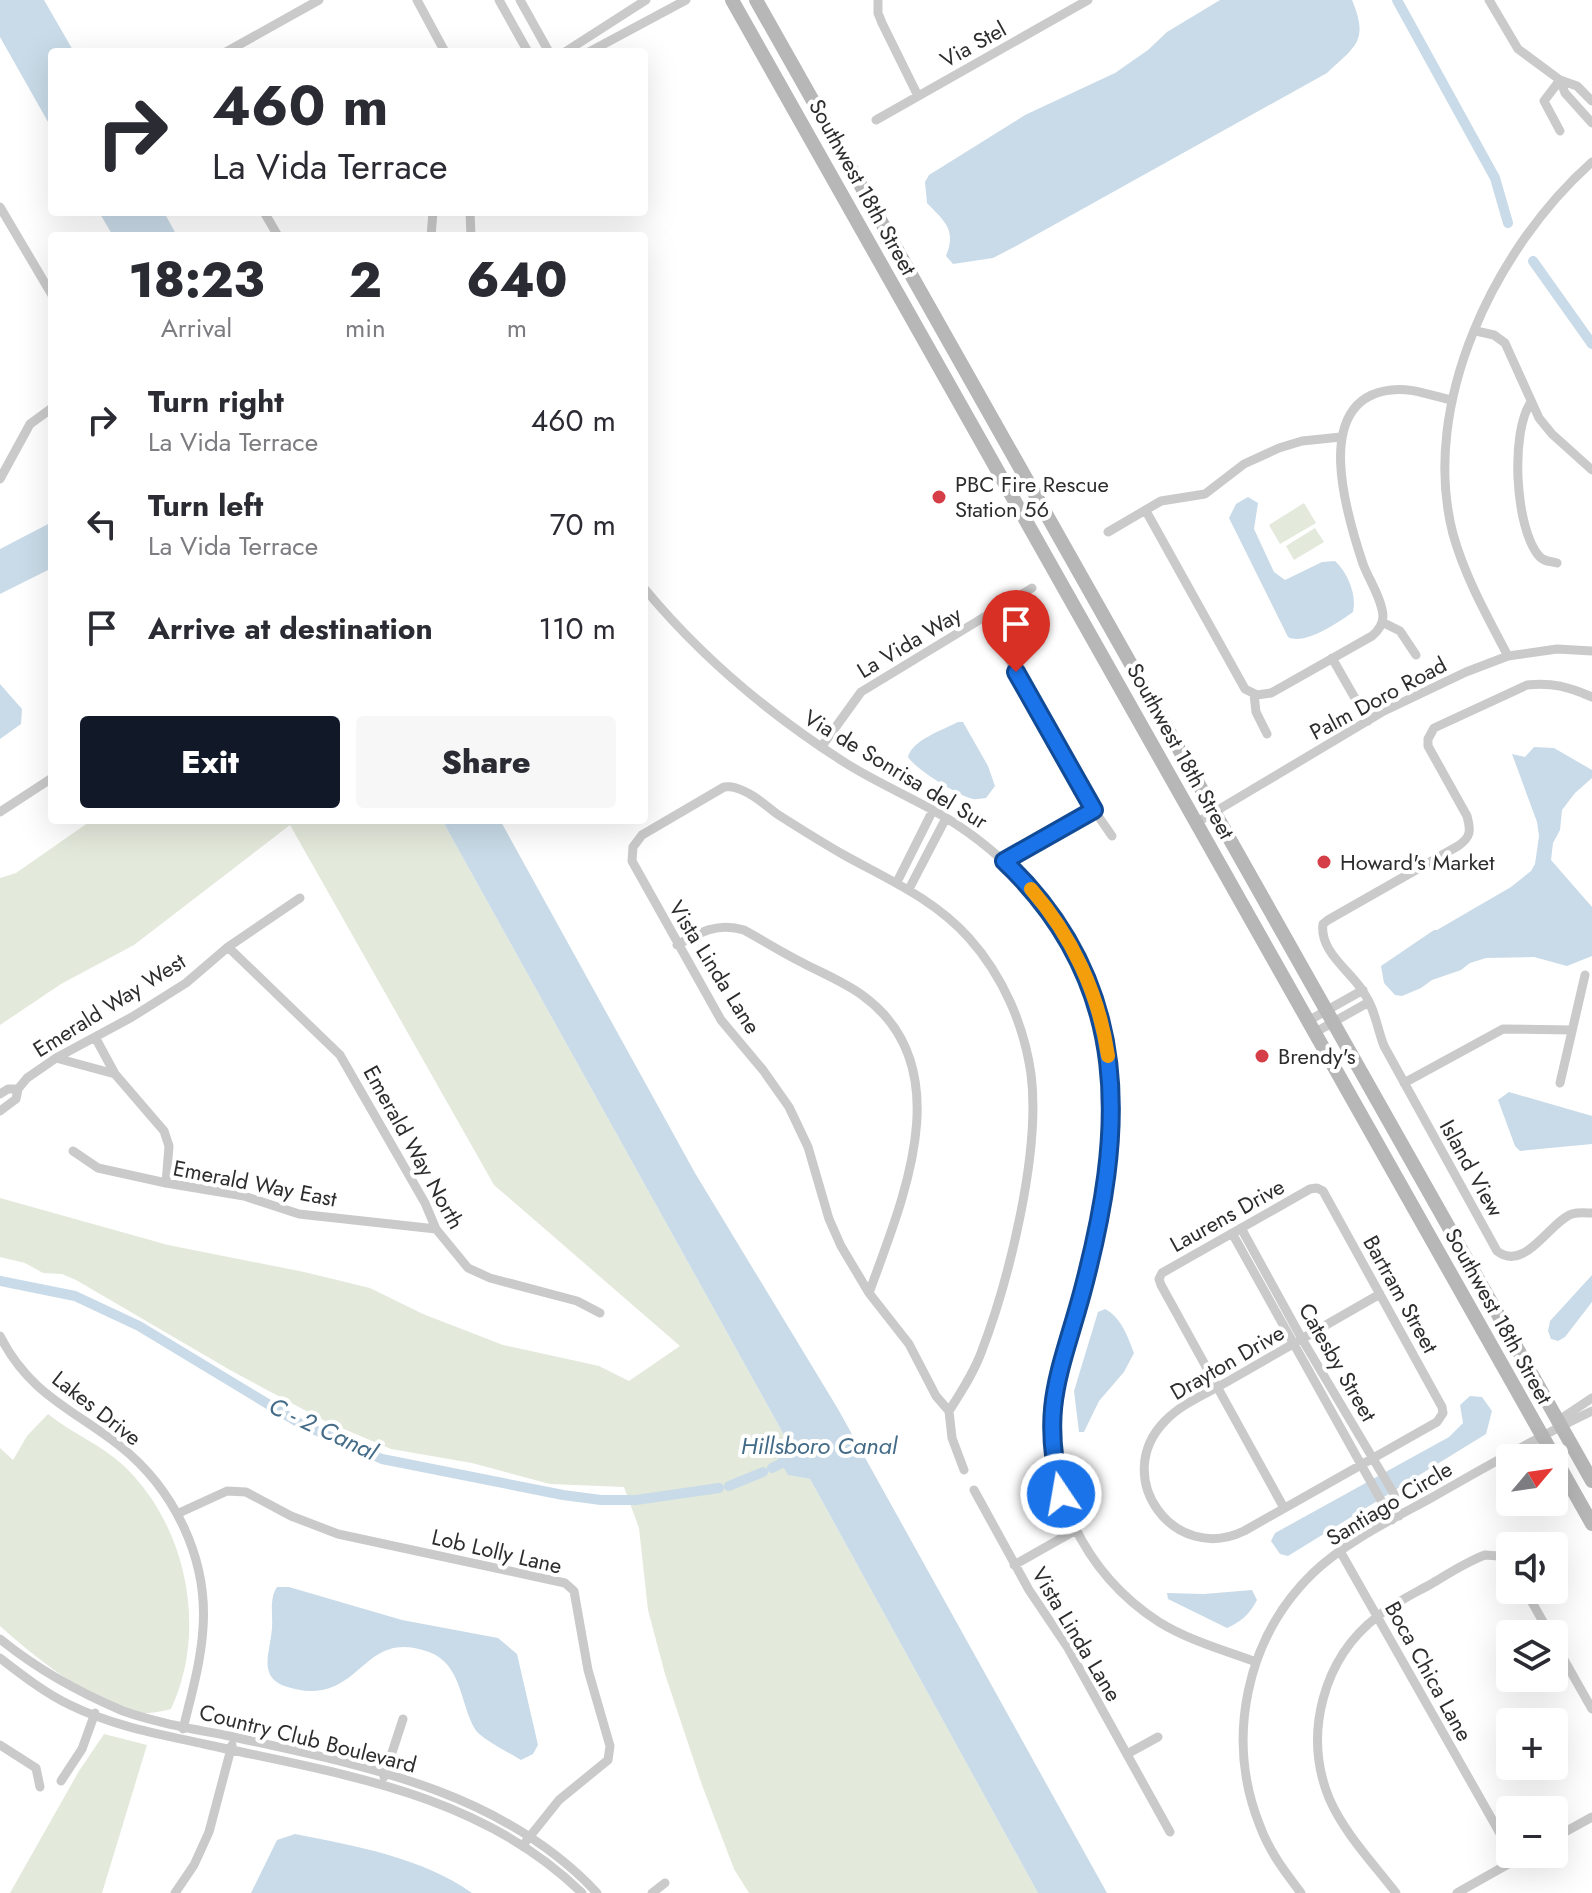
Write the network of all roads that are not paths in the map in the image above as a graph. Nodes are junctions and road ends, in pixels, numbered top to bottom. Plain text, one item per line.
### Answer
1 (319, 0) edge
2 (417, 0) edge
3 (499, 0) edge
4 (520, 0) edge
5 (646, 0) edge
6 (686, 0) edge
7 (732, 0) edge
8 (756, 0) edge
9 (878, 0) edge
10 (1088, 0) edge
11 (1492, 1) edge
12 (233, 48) edge
13 (443, 48) edge
14 (526, 48) edge
15 (547, 48) edge
16 (571, 48) edge
17 (596, 48) edge
18 (1560, 80) junction
19 (918, 96) junction
20 (1592, 101) edge
21 (876, 120) dead end
22 (1592, 123) edge
23 (1560, 131) dead end
24 (1592, 162) edge
25 (0, 207) edge
26 (48, 288) edge
27 (1476, 331) junction
28 (1451, 400) junction
29 (1531, 402) junction
30 (48, 411) edge
31 (1341, 437) junction
32 (1592, 470) edge
33 (0, 479) edge
34 (1146, 511) junction
35 (1108, 532) dead end
36 (1557, 563) dead end
37 (1032, 588) dead end
38 (648, 592) edge
39 (985, 617) junction
40 (1382, 622) junction
41 (1592, 651) edge
42 (1416, 655) dead end
43 (1508, 656) junction
44 (1332, 658) junction
45 (1254, 694) junction
46 (1592, 697) edge
47 (1368, 721) junction
48 (1267, 734) dead end
49 (822, 746) junction
50 (48, 781) edge
51 (933, 810) junction
52 (1094, 810) junction
53 (1214, 811) junction
54 (0, 812) edge
55 (946, 818) junction
56 (1196, 823) junction
57 (1112, 836) dead end
58 (1004, 861) junction
59 (897, 882) junction
60 (909, 889) junction
61 (300, 898) dead end
62 (677, 945) junction
63 (228, 947) junction
64 (1585, 975) dead end
65 (1363, 990) junction
66 (1369, 1002) junction
67 (1330, 1016) junction
68 (1311, 1027) junction
69 (1572, 1030) junction
70 (95, 1037) junction
71 (56, 1058) junction
72 (115, 1074) junction
73 (1404, 1083) junction
74 (1560, 1083) dead end
75 (18, 1089) junction
76 (0, 1094) edge
77 (0, 1111) edge
78 (73, 1151) dead end
79 (166, 1183) junction
80 (1317, 1188) joint
81 (1592, 1213) edge
82 (1241, 1228) junction
83 (436, 1229) junction
84 (1232, 1233) junction
85 (869, 1293) junction
86 (1380, 1294) junction
87 (600, 1313) dead end
88 (0, 1336) edge
89 (1298, 1341) junction
90 (1217, 1388) junction
91 (1592, 1398) edge
92 (949, 1411) junction
93 (1592, 1411) edge
94 (1437, 1422) joint
95 (1559, 1423) junction
96 (1542, 1436) junction
97 (1373, 1457) junction
98 (1361, 1464) junction
99 (964, 1470) dead end
100 (1592, 1481) edge
101 (974, 1490) dead end
102 (1284, 1508) junction
103 (179, 1513) junction
104 (1395, 1518) junction
105 (1592, 1524) edge
106 (1076, 1530) junction
107 (1340, 1551) junction
108 (1496, 1556) edge
109 (1014, 1565) junction
110 (1377, 1616) junction
111 (0, 1639) edge
112 (0, 1658) edge
113 (1256, 1662) junction
114 (1568, 1667) edge
115 (99, 1701) junction
116 (1592, 1709) edge
117 (94, 1715) junction
118 (403, 1719) dead end
119 (183, 1727) junction
120 (234, 1737) junction
121 (1158, 1737) dead end
122 (181, 1739) junction
123 (0, 1745) edge
124 (231, 1750) junction
125 (1127, 1754) junction
126 (385, 1773) junction
127 (61, 1781) dead end
128 (382, 1786) junction
129 (40, 1787) dead end
130 (1592, 1817) edge
131 (1496, 1827) edge
132 (1568, 1830) edge
133 (1170, 1832) dead end
134 (531, 1837) junction
135 (523, 1845) junction
136 (1496, 1866) edge
137 (665, 1883) dead end
138 (175, 1893) edge
139 (582, 1893) edge
140 (597, 1893) edge
141 (652, 1893) edge
142 (1301, 1893) edge
143 (1396, 1893) edge
144 (1457, 1893) edge

1 - 12 street
2 - 13 street
3 - 14 street
4 - 15 street
5 - 16 street
6 - 17 street
7 - 56 main road, Southwest 18th Street
8 - 53 main road, Southwest 18th Street
9 - 19 street
10 - 19 street, Via Stel
11 - 18 street
18 - 20 street
18 - 22 street
18 - 23 street
19 - 21 street, Via Stel
24 - 27 street
25 - 26 street
27 - 28 street
27 - 29 street
28 - 31 street
28 - 43 street
29 - 32 street
29 - 36 street
30 - 33 street
31 - 34 street
31 - 40 street
34 - 35 street
34 - 45 street
37 - 39 street, La Vida Way
38 - 49 street, Via de Sonrisa del Sur
39 - 49 street, La Vida Way
39 - 52 street
40 - 42 street
40 - 44 street
41 - 43 street, Palm Doro Road
43 - 47 street, Palm Doro Road
44 - 45 street
44 - 47 street
45 - 48 street
46 - 65 street, Island View
47 - 53 street, Palm Doro Road
49 - 51 street, Via de Sonrisa del Sur
50 - 54 street
51 - 55 street, Via de Sonrisa del Sur
51 - 59 street
52 - 57 street
52 - 58 street
53 - 56 street, Palm Doro Road
53 - 67 main road, Southwest 18th Street
55 - 58 street, Via de Sonrisa del Sur
55 - 60 street
56 - 68 main road, Southwest 18th Street
58 - 106 street, Via de Sonrisa del Sur
59 - 60 street, Vista Linda Lane
59 - 62 street, Vista Linda Lane
60 - 92 street, Vista Linda Lane
61 - 63 street, Emerald Way West
62 - 85 street, Vista Linda Lane
62 - 85 street
63 - 70 street, Emerald Way West
63 - 83 street, Emerald Way North
64 - 69 street
65 - 66 street, Island View
65 - 67 street
66 - 67 street
66 - 73 street, Island View
67 - 68 street
67 - 95 main road, Southwest 18th Street
68 - 96 main road, Southwest 18th Street
69 - 73 street
69 - 74 street
70 - 71 street, Emerald Way West
70 - 72 street
71 - 72 street
71 - 75 street, Emerald Way West
72 - 79 street
73 - 81 street, Island View
75 - 76 street, Emerald Way West
75 - 77 street, Emerald Way West
78 - 79 street, Emerald Way East
79 - 83 street, Emerald Way East
80 - 82 street, Laurens Drive
80 - 86 street, Bartram Street
82 - 84 street, Laurens Drive
82 - 89 street, Catesby Street
83 - 87 street, Emerald Way North
84 - 89 street, Catesby Street
84 - 90 street, Laurens Drive
85 - 92 street, Vista Linda Lane
86 - 89 street, Drayton Drive
86 - 94 street, Bartram Street
88 - 103 street, Lakes Drive
89 - 90 street, Drayton Drive
89 - 97 street, Catesby Street
89 - 98 street, Catesby Street
90 - 102 street
90 - 102 street, Drayton Drive
91 - 95 street
92 - 99 street, Vista Linda Lane
93 - 95 street
94 - 97 street, Drayton Drive
95 - 96 street, Santiago Circle
95 - 100 main road, Southwest 18th Street
96 - 104 street, Santiago Circle
96 - 105 main road, Southwest 18th Street
97 - 98 street, Drayton Drive
97 - 104 street, Catesby Street
98 - 102 street, Drayton Drive
98 - 104 street, Catesby Street
101 - 109 street, Vista Linda Lane
103 - 119 street, Lakes Drive
103 - 134 street, Lob Lolly Lane
104 - 107 street, Santiago Circle
106 - 109 street
106 - 113 street, Via de Sonrisa del Sur
107 - 110 street, Boca Chica Lane
107 - 113 street, Santiago Circle
108 - 110 street
109 - 125 street, Vista Linda Lane
110 - 131 street, Boca Chica Lane
110 - 143 street
111 - 115 street, Country Club Boulevard
112 - 117 street, Country Club Boulevard
113 - 142 street, Santiago Circle
114 - 116 street
115 - 117 street
115 - 119 street, Country Club Boulevard
117 - 122 street, Country Club Boulevard
117 - 127 street
118 - 126 street
119 - 120 street, Country Club Boulevard
119 - 122 street, Lakes Drive
120 - 124 street
120 - 126 street, Country Club Boulevard
121 - 125 street
122 - 124 street, Country Club Boulevard
123 - 129 street
124 - 128 street, Country Club Boulevard
124 - 138 street
125 - 133 street, Vista Linda Lane
126 - 128 street
126 - 134 street, Country Club Boulevard
128 - 135 street, Country Club Boulevard
130 - 132 street
134 - 135 street, Lob Lolly Lane
134 - 140 street, Country Club Boulevard
135 - 139 street, Country Club Boulevard
136 - 144 street
137 - 141 street

